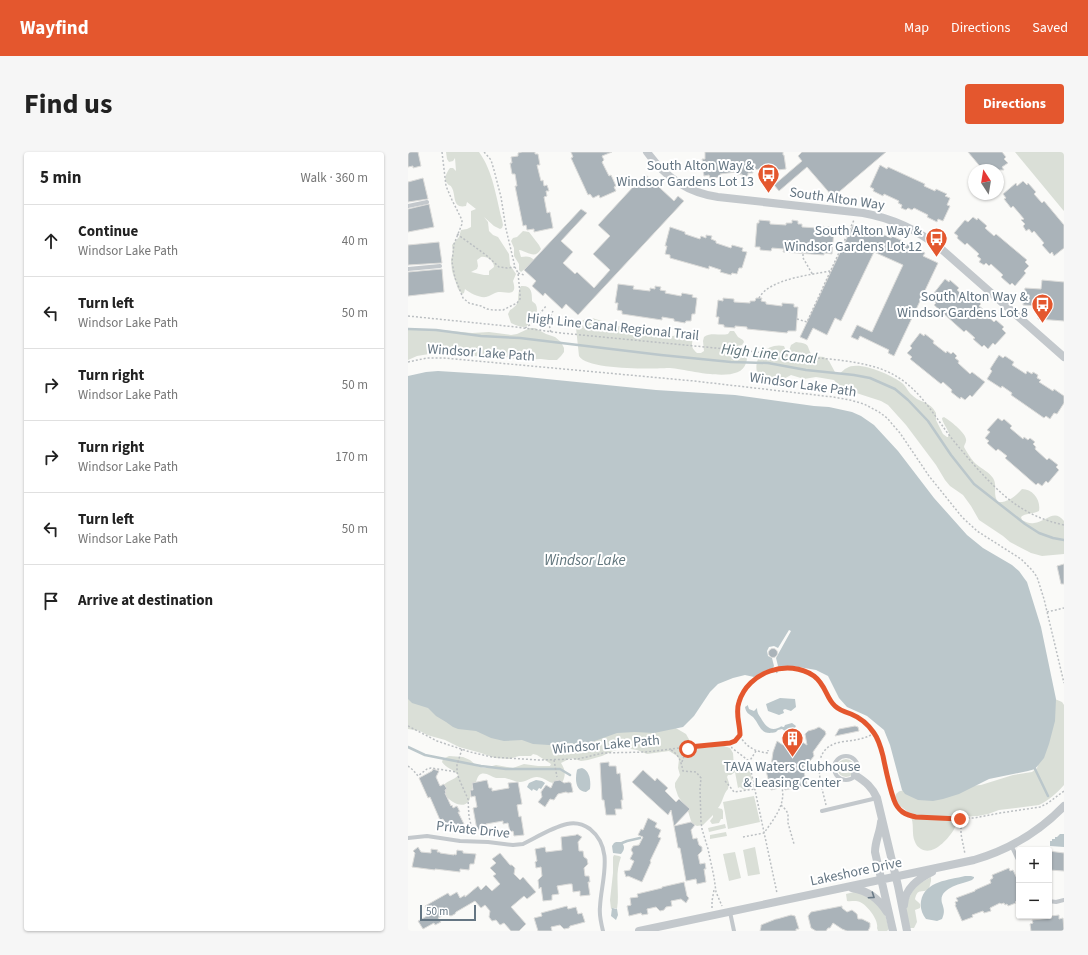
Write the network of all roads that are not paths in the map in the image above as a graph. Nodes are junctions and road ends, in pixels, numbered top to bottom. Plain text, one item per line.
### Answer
1 (647, 152) edge
2 (427, 202) dead end
3 (408, 206) edge
4 (440, 266) dead end
5 (408, 269) edge
6 (1064, 357) edge
7 (856, 775) junction
8 (876, 798) junction
9 (1064, 806) edge
10 (822, 810) dead end
11 (882, 817) junction
12 (408, 838) edge
13 (1011, 846) junction
14 (1016, 856) edge
15 (943, 867) junction
16 (896, 877) junction
17 (881, 880) junction
18 (847, 887) junction
19 (1064, 900) edge
20 (1052, 902) edge
21 (727, 912) junction
22 (903, 912) junction
23 (889, 915) junction
24 (603, 931) edge
25 (639, 931) edge
26 (734, 931) edge
27 (893, 931) edge
28 (906, 931) edge

1 - 6 street, South Alton Way
2 - 3 lane
4 - 5 lane
7 - 7 lane
7 - 8 street
8 - 10 lane
8 - 11 street
9 - 13 street, Lakeshore Drive
11 - 16 street
11 - 17 street
12 - 24 lane, Private Drive
13 - 14 lane
13 - 15 street, Lakeshore Drive
15 - 16 street, Lakeshore Drive
15 - 22 street
16 - 17 street, Lakeshore Drive
16 - 22 street
17 - 18 street, Lakeshore Drive
17 - 23 street
18 - 21 street, Lakeshore Drive
18 -> 23 street
19 - 20 lane
21 - 25 street, Lakeshore Drive
21 - 26 lane
22 - 28 street
23 - 27 street

